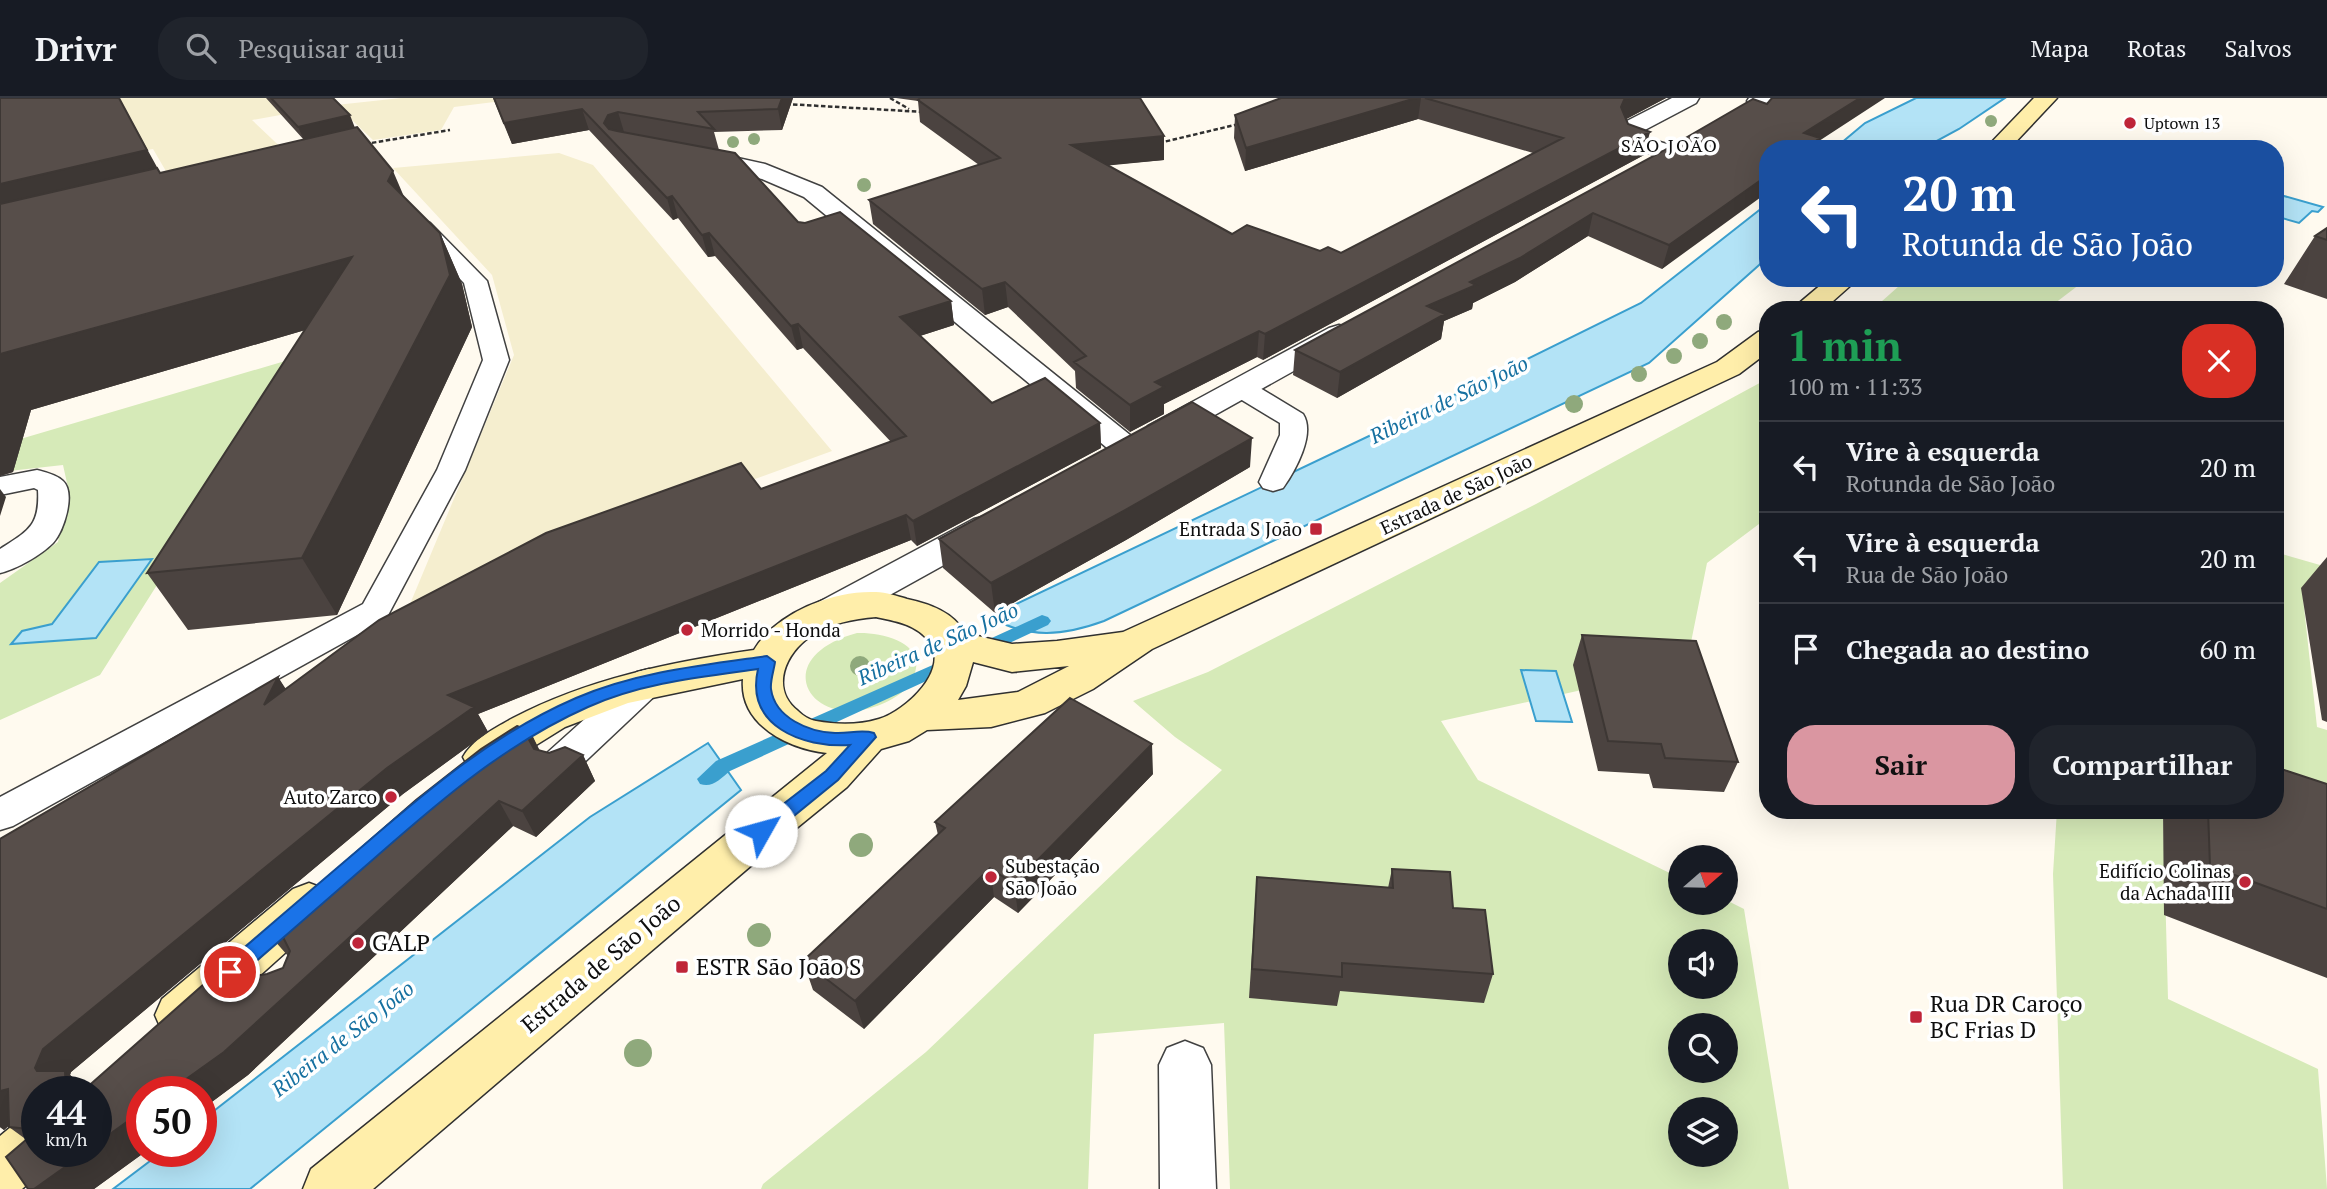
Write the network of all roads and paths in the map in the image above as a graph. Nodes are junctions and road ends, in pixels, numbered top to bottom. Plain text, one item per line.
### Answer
1 (890, 98) edge
2 (1688, 98) edge
3 (2046, 98) edge
4 (1757, 99) edge
5 (784, 104) dead end
6 (909, 110) junction
7 (933, 113) edge
8 (1735, 114) edge
9 (1243, 123) edge
10 (450, 130) dead end
11 (2005, 140) edge
12 (1154, 144) edge
13 (356, 146) edge
14 (674, 152) edge
15 (1636, 173) edge
16 (422, 228) edge
17 (1834, 287) edge
18 (1817, 301) edge
19 (1359, 323) edge
20 (1759, 345) edge
21 (1241, 388) junction
22 (1273, 482) dead end
23 (0, 486) edge
24 (1008, 515) edge
25 (923, 561) junction
26 (0, 563) edge
27 (830, 612) junction
28 (938, 630) junction
29 (1138, 640) junction
30 (767, 662) junction
31 (649, 681) junction
32 (935, 701) junction
33 (867, 737) junction
34 (561, 762) edge
35 (451, 782) edge
36 (0, 815) edge
37 (335, 881) edge
38 (277, 979) edge
39 (209, 990) junction
40 (151, 1041) edge
41 (1185, 1065) dead end
42 (21, 1154) edge
43 (0, 1172) edge
44 (331, 1189) edge
45 (1188, 1189) edge

1 - 6 path
2 - 15 street
3 - 11 main road
4 - 8 street
5 - 6 path
6 - 7 path
9 - 12 path
10 - 13 path
14 - 21 street
16 - 36 lane
17 - 18 main road
19 - 21 street
20 - 29 main road, Estrada de São João
21 - 22 lane
23 - 26 lane
24 - 25 street
25 - 27 street
25 - 28 street
27 - 28 main road
27 - 30 main road
28 - 29 main road, Estrada de São João
28 - 32 main road
29 - 32 main road, Estrada de São João
30 - 31 main road
30 - 33 main road
31 - 34 lane
31 - 35 main road
32 - 33 main road
33 - 44 main road, Estrada de São João
37 - 39 main road
38 - 39 lane
39 - 40 main road
41 - 45 street
42 - 43 main road

